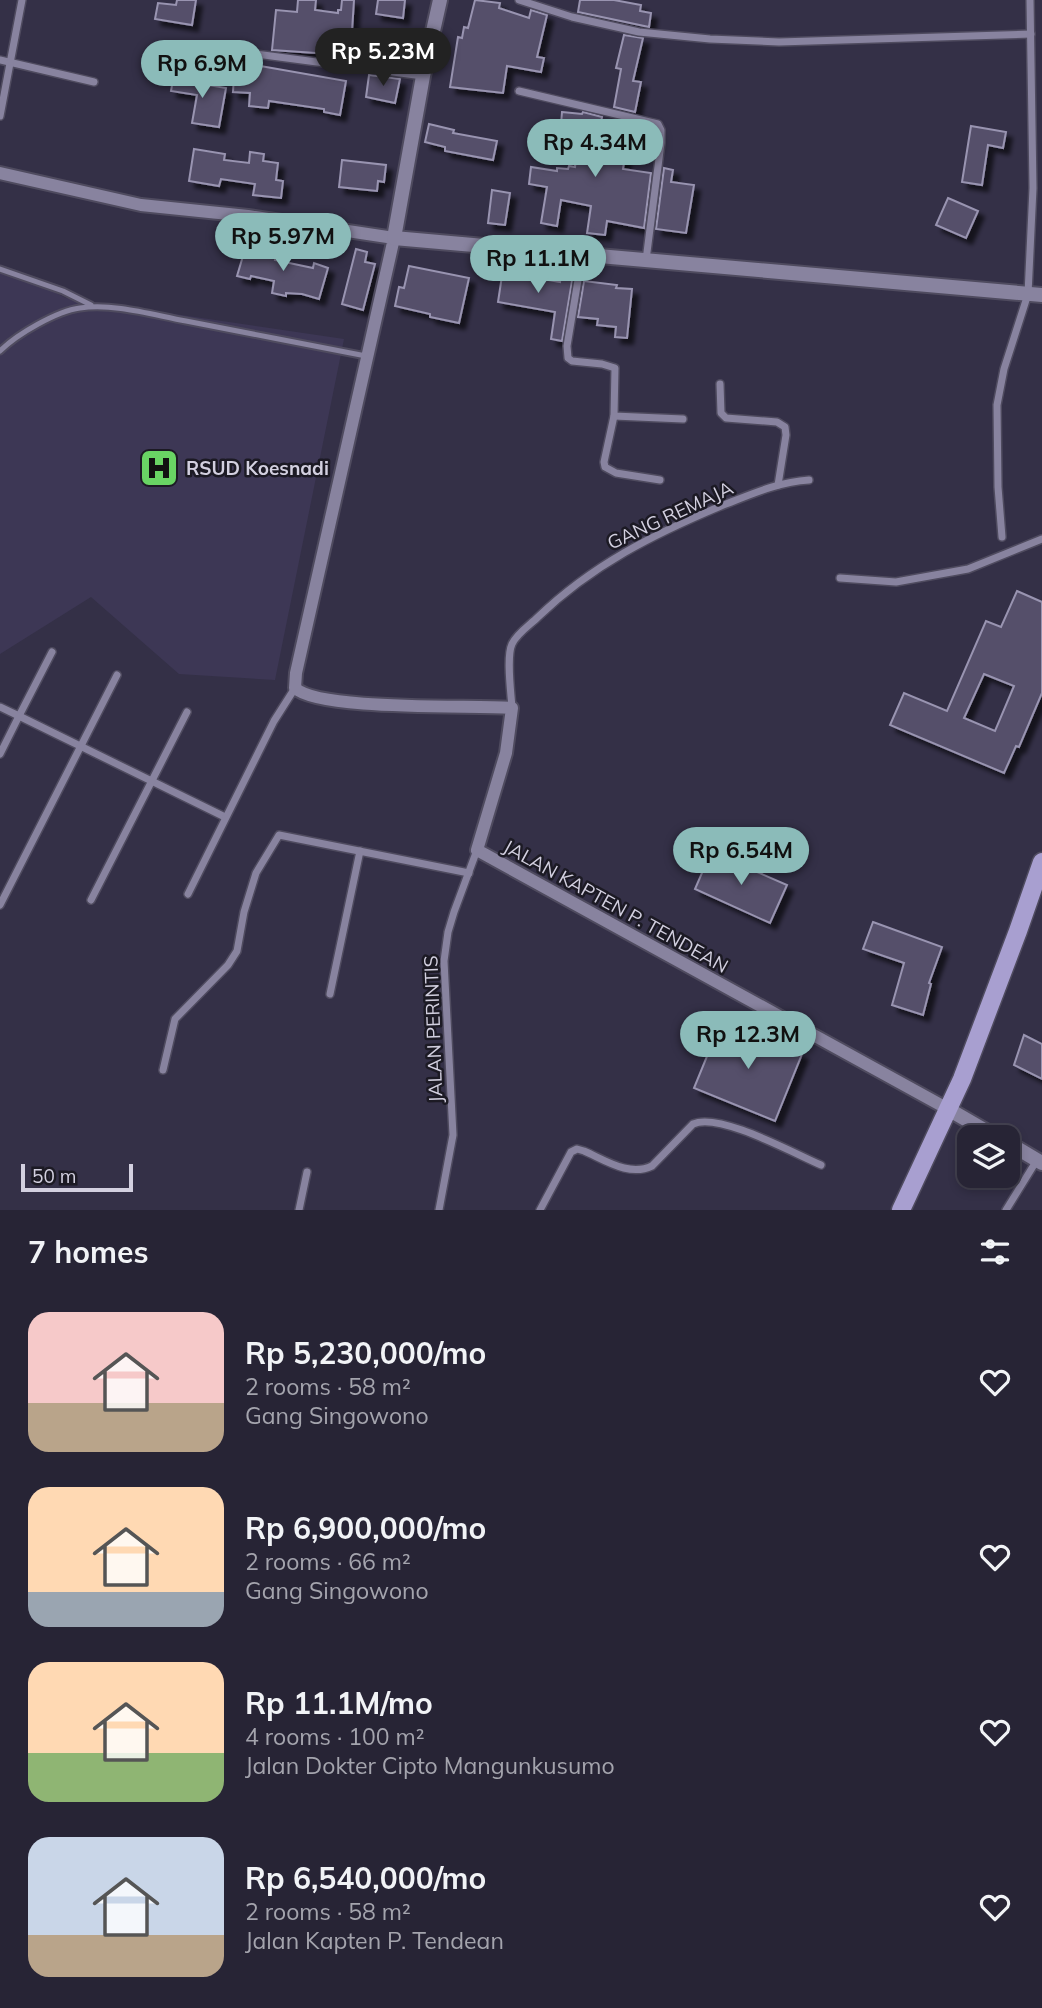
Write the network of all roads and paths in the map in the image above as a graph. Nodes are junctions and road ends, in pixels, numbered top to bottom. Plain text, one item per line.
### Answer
1 (22, 0) edge
2 (440, 0) edge
3 (519, 0) edge
4 (1030, 0) edge
5 (1031, 34) junction
6 (203, 47) dead end
7 (0, 60) edge
8 (12, 64) junction
9 (423, 76) junction
10 (94, 82) dead end
11 (519, 91) dead end
12 (0, 116) edge
13 (0, 173) edge
14 (394, 238) junction
15 (582, 256) junction
16 (646, 260) junction
17 (0, 269) edge
18 (1035, 295) edge
19 (94, 307) junction
20 (0, 351) edge
21 (367, 356) junction
22 (720, 384) dead end
23 (614, 415) junction
24 (683, 419) dead end
25 (660, 480) dead end
26 (808, 480) dead end
27 (778, 485) junction
28 (1002, 537) dead end
29 (1042, 539) edge
30 (840, 578) dead end
31 (52, 652) dead end
32 (117, 675) dead end
33 (295, 688) junction
34 (0, 707) edge
35 (512, 708) junction
36 (187, 712) dead end
37 (19, 716) junction
38 (81, 746) junction
39 (0, 754) edge
40 (153, 781) junction
41 (225, 817) junction
42 (477, 850) junction
43 (360, 851) junction
44 (1042, 862) edge
45 (469, 873) junction
46 (188, 894) dead end
47 (91, 900) dead end
48 (0, 905) edge
49 (330, 994) dead end
50 (163, 1070) dead end
51 (948, 1109) junction
52 (976, 1125) edge
53 (1020, 1150) edge
54 (1040, 1162) edge
55 (821, 1165) dead end
56 (307, 1172) dead end
57 (299, 1210) edge
58 (439, 1210) edge
59 (540, 1210) edge
60 (901, 1210) edge
61 (1006, 1210) edge

1 - 8 street
2 - 9 main road
3 - 5 street
4 - 5 street
5 - 18 street
6 - 9 street
7 - 8 street
8 - 10 street
8 - 12 street
9 - 14 main road
11 - 16 street
13 - 14 street
14 - 15 main road
14 - 21 street
15 - 16 main road
15 - 23 street
16 - 18 main road
17 - 19 lane
18 - 28 street
19 - 20 lane
19 - 21 lane
21 - 33 street
22 - 27 street
23 - 24 street
23 - 25 street
26 - 27 street, GANG REMAJA
27 - 35 street, GANG REMAJA
29 - 30 street
31 - 37 street
32 - 38 street
33 - 35 street
33 - 41 street
34 - 37 street
35 - 42 street, JALAN KAPTEN P. TENDEAN
36 - 40 street
37 - 38 street
37 - 39 street
38 - 40 street
38 - 48 street
40 - 41 street
40 - 47 street
41 - 46 street
42 - 45 street, JALAN PERINTIS
42 - 51 street, JALAN KAPTEN P. TENDEAN
43 - 45 street
43 - 49 street
43 - 50 street
44 - 51 main road
45 - 58 street, JALAN PERINTIS
51 - 52 main road
51 - 60 main road
53 - 54 main road
54 - 61 street
55 - 59 street
56 - 57 street

